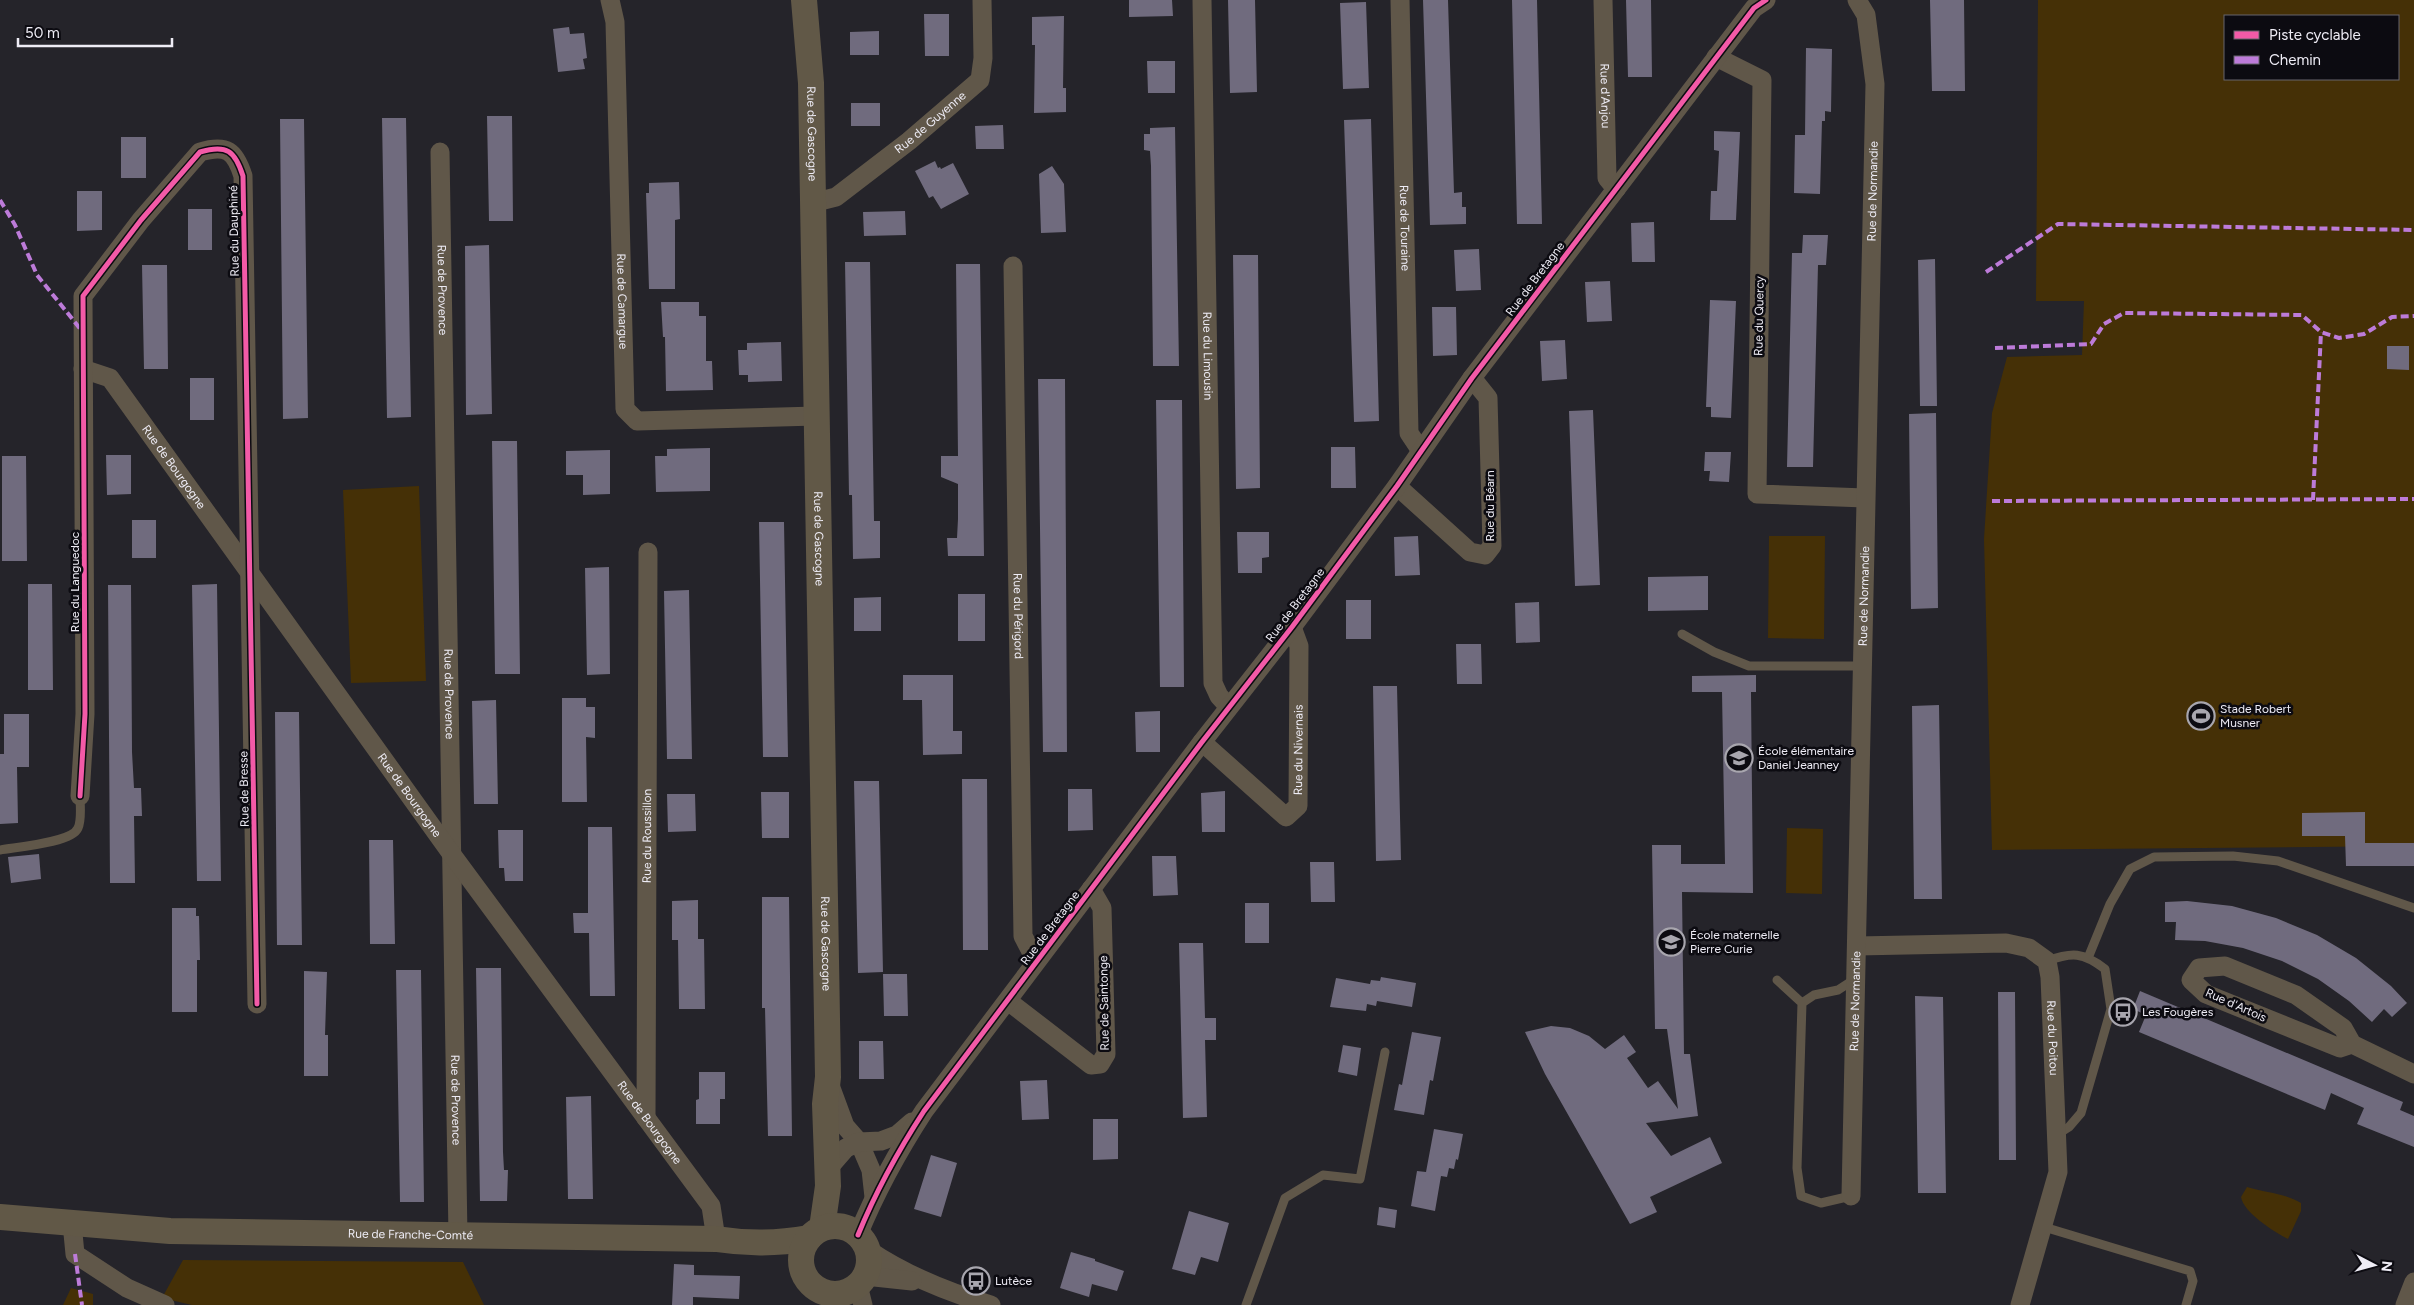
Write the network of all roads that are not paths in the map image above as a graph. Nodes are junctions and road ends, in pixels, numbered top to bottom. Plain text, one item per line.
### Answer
1 (610, 0) edge
2 (804, 0) edge
3 (982, 0) edge
4 (1202, 0) edge
5 (1400, 0) edge
6 (1603, 0) edge
7 (1766, 0) edge
8 (1857, 0) edge
9 (1716, 57) junction
10 (440, 152) dead end
11 (1616, 189) junction
12 (812, 203) junction
13 (1013, 266) dead end
14 (83, 368) junction
15 (1472, 378) junction
16 (816, 416) junction
17 (1421, 451) junction
18 (1397, 486) junction
19 (1865, 498) junction
20 (648, 552) dead end
21 (250, 574) junction
22 (1292, 627) junction
23 (1682, 634) dead end
24 (1861, 666) junction
25 (1228, 707) junction
26 (1202, 742) junction
27 (80, 796) joint
28 (0, 850) edge
29 (452, 856) junction
30 (1091, 889) junction
31 (2414, 908) edge
32 (1856, 946) junction
33 (2088, 958) junction
34 (1036, 961) junction
35 (2047, 961) junction
36 (1855, 979) junction
37 (1777, 980) dead end
38 (1008, 1001) junction
39 (1802, 1003) junction
40 (257, 1004) dead end
41 (2352, 1044) junction
42 (1384, 1052) dead end
43 (2414, 1074) edge
44 (828, 1077) junction
45 (924, 1111) junction
46 (646, 1118) junction
47 (2058, 1134) junction
48 (859, 1142) junction
49 (826, 1171) junction
50 (1851, 1196) joint
51 (874, 1197) junction
52 (0, 1217) edge
53 (72, 1223) junction
54 (2044, 1227) junction
55 (815, 1233) junction
56 (458, 1236) junction
57 (716, 1239) junction
58 (862, 1242) junction
59 (749, 1244) junction
60 (801, 1267) junction
61 (2414, 1282) edge
62 (928, 1283) junction
63 (862, 1289) edge
64 (834, 1299) edge
65 (165, 1305) edge
66 (991, 1305) edge
67 (1246, 1305) edge
68 (2020, 1305) edge
69 (2186, 1305) edge
70 (2405, 1305) edge

1 - 16 street, Rue de Camargue
2 - 12 street, Rue de Gascogne
3 - 12 street, Rue de Guyenne
4 - 25 street, Rue du Limousin
5 - 17 street, Rue de Touraine
6 - 11 street, Rue d'Anjou
7 - 9 street, Rue de Bretagne
8 - 19 street, Rue de Normandie
9 - 11 street, Rue de Bretagne
9 - 19 street, Rue du Quercy
10 - 29 street, Rue de Provence
11 - 15 street, Rue de Bretagne
12 - 16 street, Rue de Gascogne
13 - 34 street, Rue du Périgord
14 - 21 street, Rue de Bourgogne
14 - 21 street, Rue du Dauphiné
14 - 27 street, Rue du Languedoc
15 - 17 street, Rue de Bretagne
15 - 18 street, Rue du Béarn
16 - 44 street, Rue de Gascogne
17 - 18 street, Rue de Bretagne
18 - 22 street, Rue de Bretagne
19 - 24 street, Rue de Normandie
20 - 46 street, Rue du Roussillon
21 - 29 street, Rue de Bourgogne
21 - 40 street, Rue de Bresse
22 - 25 street, Rue de Bretagne
22 - 26 street, Rue du Nivernais
23 - 24 lane
24 - 32 street, Rue de Normandie
25 - 26 street, Rue de Bretagne
26 - 30 street, Rue de Bretagne
27 - 28 lane
29 - 46 street, Rue de Bourgogne
29 - 56 street, Rue de Provence
30 - 34 street, Rue de Bretagne
30 - 38 street, Rue de Saintonge
31 - 33 lane
32 - 35 street
32 - 36 street, Rue de Normandie
33 - 35 lane
33 - 47 lane
34 - 38 street, Rue de Bretagne
35 - 47 street, Rue du Poitou
36 - 39 lane
36 - 50 street, Rue de Normandie
37 - 39 lane
38 - 45 street, Rue de Bretagne
39 - 50 lane
41 - 41 street, Rue d'Artois
41 - 43 street, Rue d'Artois
42 - 67 lane
44 - 48 street, Rue de Gascogne
44 - 49 street, Rue de Gascogne
45 - 48 street
45 - 51 street, Rue de Bretagne
46 - 57 street, Rue de Bourgogne
47 - 54 street, Rue du Poitou
48 - 49 street
48 - 51 street, Rue de Gascogne
49 - 55 street, Rue de Gascogne
51 - 58 street, Rue de Bretagne
52 - 53 street, Rue de Franche-Comté
53 - 56 street, Rue de Franche-Comté
53 - 65 street
54 - 68 street, Rue du Poitou
54 - 69 lane
55 - 58 street
55 - 59 street, Rue de Franche-Comté
55 - 60 street
56 - 57 street, Rue de Franche-Comté
57 - 59 street, Rue de Franche-Comté
58 - 62 street
58 - 63 street
59 - 60 street, Rue de Franche-Comté
60 - 64 street
61 - 70 street
62 - 63 street
62 - 66 street
63 - 64 street

